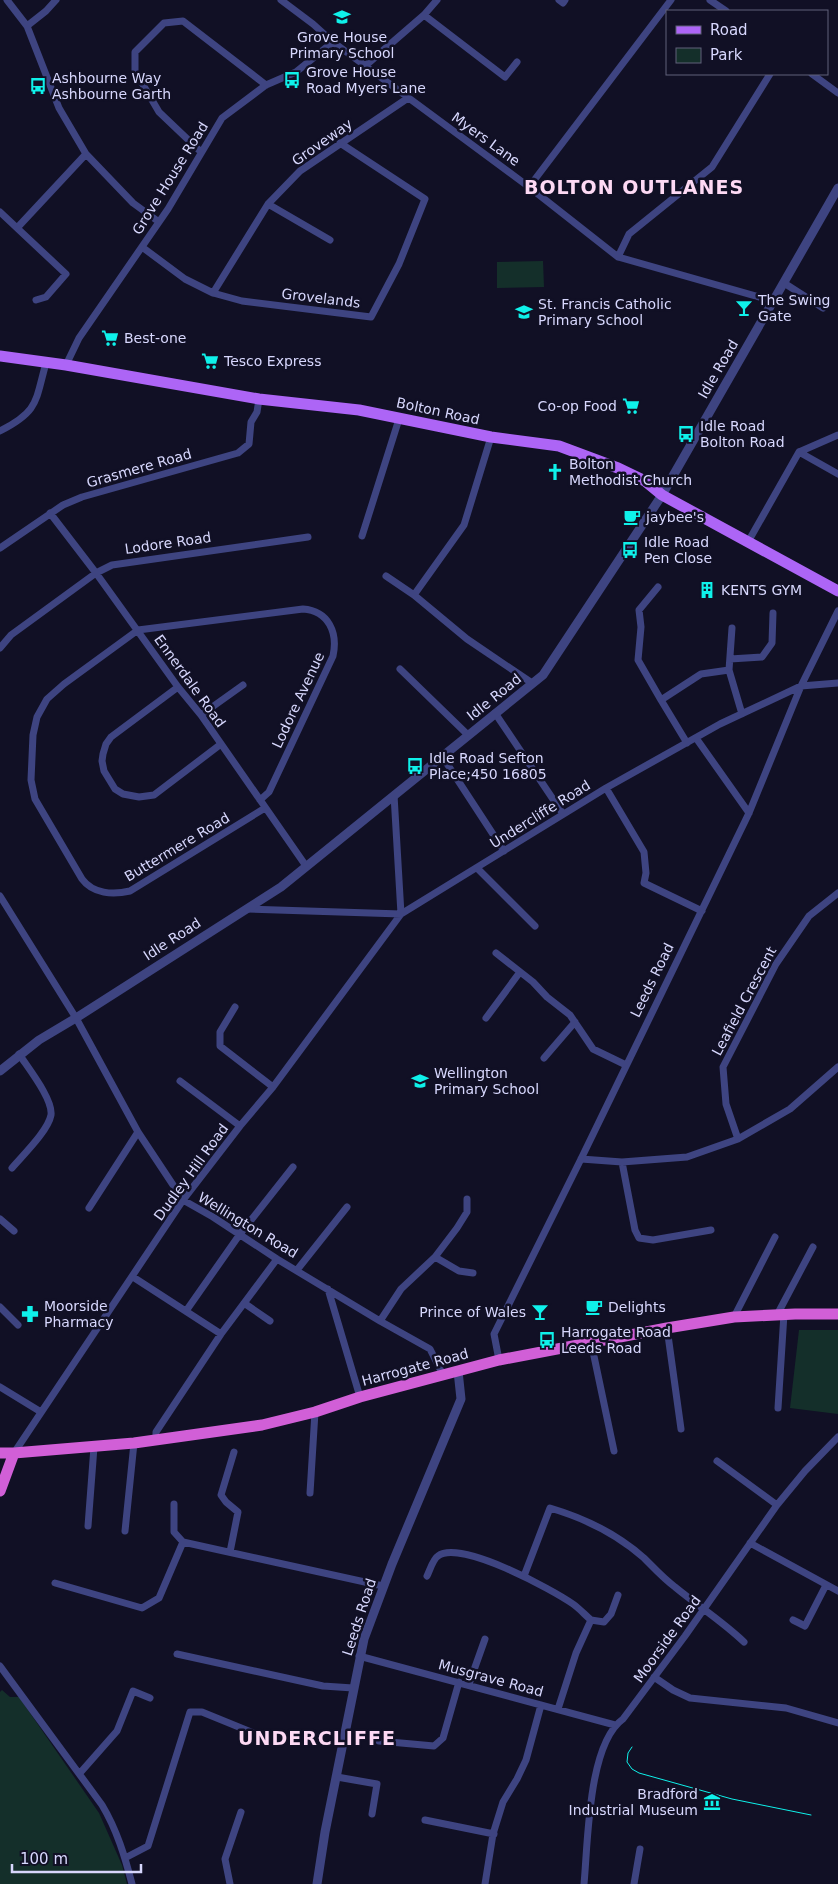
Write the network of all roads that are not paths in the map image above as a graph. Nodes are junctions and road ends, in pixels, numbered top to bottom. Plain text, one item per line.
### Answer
1 (7, 0) edge
2 (56, 0) edge
3 (281, 0) edge
4 (437, 0) edge
5 (559, 0) edge
6 (565, 0) edge
7 (670, 0) edge
8 (710, 0) edge
9 (725, 10) edge
10 (424, 15) junction
11 (27, 26) junction
12 (333, 42) junction
13 (517, 62) dead end
14 (365, 66) junction
15 (769, 75) edge
16 (813, 75) edge
17 (266, 84) junction
18 (838, 93) edge
19 (408, 98) junction
20 (340, 143) junction
21 (201, 152) junction
22 (86, 154) junction
23 (529, 186) junction
24 (838, 188) edge
25 (268, 204) junction
26 (0, 212) edge
27 (159, 222) junction
28 (17, 228) junction
29 (330, 240) dead end
30 (142, 247) junction
31 (618, 257) junction
32 (784, 283) junction
33 (213, 293) junction
34 (36, 300) dead end
35 (773, 301) junction
36 (823, 308) dead end
37 (0, 356) edge
38 (46, 363) junction
39 (66, 365) junction
40 (259, 400) junction
41 (399, 419) junction
42 (0, 431) edge
43 (838, 435) edge
44 (491, 437) junction
45 (799, 452) junction
46 (838, 474) edge
47 (662, 495) junction
48 (50, 513) junction
49 (362, 536) dead end
50 (308, 537) dead end
51 (748, 542) junction
52 (0, 548) edge
53 (96, 573) junction
54 (386, 576) dead end
55 (658, 587) dead end
56 (838, 591) edge
57 (414, 594) junction
58 (838, 610) edge
59 (772, 613) dead end
60 (732, 628) dead end
61 (138, 630) junction
62 (0, 648) edge
63 (730, 659) junction
64 (400, 669) dead end
65 (728, 670) junction
66 (532, 683) junction
67 (838, 683) edge
68 (243, 685) dead end
69 (801, 686) junction
70 (178, 687) junction
71 (660, 700) junction
72 (495, 713) junction
73 (742, 714) junction
74 (201, 715) junction
75 (468, 735) junction
76 (696, 738) junction
77 (687, 743) junction
78 (221, 744) junction
79 (442, 756) junction
80 (606, 788) junction
81 (394, 795) junction
82 (260, 800) junction
83 (265, 808) junction
84 (749, 813) junction
85 (564, 814) junction
86 (504, 851) junction
87 (306, 866) junction
88 (477, 868) junction
89 (838, 893) edge
90 (0, 896) edge
91 (244, 909) junction
92 (702, 911) junction
93 (401, 914) junction
94 (535, 926) dead end
95 (496, 953) dead end
96 (520, 972) junction
97 (235, 1007) dead end
98 (76, 1018) junction
99 (486, 1018) dead end
100 (576, 1022) junction
101 (19, 1054) junction
102 (544, 1058) dead end
103 (626, 1066) junction
104 (838, 1067) edge
105 (0, 1071) edge
106 (180, 1081) dead end
107 (272, 1087) junction
108 (240, 1126) junction
109 (138, 1132) junction
110 (738, 1139) junction
111 (581, 1159) junction
112 (622, 1162) junction
113 (293, 1167) dead end
114 (12, 1168) dead end
115 (467, 1199) dead end
116 (183, 1200) junction
117 (347, 1207) dead end
118 (89, 1208) dead end
119 (0, 1219) edge
120 (711, 1230) dead end
121 (14, 1231) dead end
122 (240, 1234) junction
123 (775, 1237) dead end
124 (814, 1247) dead end
125 (435, 1257) junction
126 (277, 1259) junction
127 (297, 1270) junction
128 (473, 1273) dead end
129 (133, 1277) junction
130 (328, 1289) junction
131 (244, 1303) junction
132 (0, 1307) edge
133 (186, 1311) junction
134 (781, 1314) junction
135 (838, 1314) edge
136 (734, 1317) junction
137 (270, 1320) dead end
138 (380, 1320) junction
139 (18, 1325) dead end
140 (667, 1328) junction
141 (221, 1334) junction
142 (591, 1342) junction
143 (499, 1360) junction
144 (458, 1371) junction
145 (443, 1375) junction
146 (0, 1387) edge
147 (360, 1397) junction
148 (778, 1408) dead end
149 (41, 1412) junction
150 (316, 1412) junction
151 (681, 1429) dead end
152 (838, 1437) edge
153 (156, 1440) junction
154 (134, 1443) junction
155 (94, 1447) junction
156 (0, 1452) edge
157 (234, 1452) dead end
158 (614, 1452) dead end
159 (14, 1453) junction
160 (717, 1460) dead end
161 (0, 1491) edge
162 (310, 1493) dead end
163 (174, 1504) dead end
164 (777, 1504) junction
165 (88, 1526) dead end
166 (125, 1531) dead end
167 (183, 1542) junction
168 (750, 1543) junction
169 (230, 1552) junction
170 (427, 1576) dead end
171 (524, 1576) junction
172 (55, 1583) dead end
173 (826, 1585) junction
174 (383, 1586) junction
175 (838, 1591) edge
176 (618, 1595) dead end
177 (704, 1609) junction
178 (591, 1620) junction
179 (793, 1620) dead end
180 (485, 1639) dead end
181 (744, 1642) dead end
182 (176, 1654) dead end
183 (359, 1656) junction
184 (0, 1666) edge
185 (654, 1677) junction
186 (459, 1682) junction
187 (469, 1684) junction
188 (353, 1688) junction
189 (150, 1698) dead end
190 (541, 1705) junction
191 (558, 1709) junction
192 (838, 1723) edge
193 (615, 1725) junction
194 (256, 1734) dead end
195 (378, 1741) dead end
196 (80, 1773) junction
197 (336, 1777) junction
198 (241, 1812) dead end
199 (372, 1814) dead end
200 (425, 1820) dead end
201 (494, 1834) junction
202 (640, 1849) dead end
203 (126, 1858) junction
204 (132, 1884) edge
205 (230, 1884) edge
206 (318, 1884) edge
207 (485, 1884) edge
208 (584, 1884) edge
209 (634, 1884) edge

1 - 11 street
2 - 11 street
3 - 12 street, Myers Lane
4 - 10 street
5 - 6 street
7 - 23 street
8 - 9 street
10 - 13 street
10 - 14 street
11 - 22 street
12 - 14 street, Myers Lane
12 - 17 street, Grove House Road
14 - 19 street, Myers Lane
15 - 31 street
16 - 18 street
17 - 21 street, Grove House Road
17 - 21 street
19 - 20 street, Groveway
19 - 23 street, Myers Lane
20 - 25 street, Groveway
20 - 33 street, Grovelands
21 - 27 street, Grove House Road
22 - 27 street
22 - 28 street
23 - 31 street, Myers Lane
24 - 32 street, Idle Road
25 - 29 street
25 - 33 street, Groveway
26 - 28 street
27 - 30 street, Grove House Road
28 - 34 street
30 - 33 street, Grovelands
30 - 39 street, Grove House Road
31 - 35 street, Myers Lane
32 - 35 street, Idle Road
32 - 36 street
35 - 47 street, Idle Road
37 - 38 main road, Bolton Road
38 - 39 main road, Bolton Road
38 - 42 street
39 - 40 main road, Bolton Road
40 - 41 main road, Bolton Road
40 - 48 street, Grasmere Road
41 - 44 main road, Bolton Road
41 - 49 street
43 - 45 street
44 - 47 main road, Bolton Road
44 - 57 street
45 - 46 street
45 - 51 street
47 - 51 main road, Bolton Road
47 - 66 street, Idle Road
48 - 52 street, Grasmere Road
48 - 53 street, Ennerdale Road
50 - 53 street, Lodore Road
51 - 56 main road, Bolton Road
53 - 61 street, Ennerdale Road
53 - 62 street, Lodore Road
54 - 57 street
55 - 71 street
57 - 66 street
58 - 69 street, Leeds Road
59 - 63 street
60 - 63 street
61 - 70 street, Ennerdale Road
61 - 82 street, Lodore Avenue
61 - 83 street, Buttermere Road
63 - 65 street
64 - 75 street
65 - 71 street
65 - 73 street
66 - 72 street, Idle Road
67 - 69 street, Undercliffe Road
68 - 74 street
69 - 73 street, Undercliffe Road
69 - 84 street, Leeds Road
70 - 74 street, Ennerdale Road
70 - 78 street
71 - 77 street
72 - 75 street, Idle Road
72 - 85 street
73 - 76 street, Undercliffe Road
74 - 78 street, Ennerdale Road
75 - 79 street, Idle Road
76 - 77 street, Undercliffe Road
76 - 84 street
77 - 80 street, Undercliffe Road
78 - 82 street, Ennerdale Road
79 - 81 street, Idle Road
79 - 86 street
80 - 85 street, Undercliffe Road
80 - 92 street
81 - 87 street, Idle Road
81 - 93 street
82 - 83 street, Ennerdale Road
83 - 87 street, Ennerdale Road
84 - 92 street, Leeds Road
85 - 86 street, Undercliffe Road
86 - 88 street, Undercliffe Road
87 - 91 street, Idle Road
88 - 93 street, Undercliffe Road
88 - 94 street
89 - 110 street, Leafield Crescent
90 - 98 street, Wellington Road
91 - 93 street
91 - 98 street, Idle Road
92 - 103 street, Leeds Road
93 - 107 street, Dudley Hill Road
95 - 96 street
96 - 99 street
96 - 100 street
97 - 107 street
98 - 101 street, Idle Road
98 - 109 street, Wellington Road
100 - 102 street
100 - 103 street
101 - 105 street, Idle Road
101 - 114 street
103 - 111 street, Leeds Road
104 - 110 street
106 - 108 street
107 - 108 street, Dudley Hill Road
108 - 116 street, Dudley Hill Road
109 - 116 street, Wellington Road
109 - 118 street
110 - 112 street
111 - 112 street
111 - 143 street, Leeds Road
112 - 120 street
113 - 122 street
115 - 125 street
116 - 122 street, Wellington Road
116 - 129 street, Dudley Hill Road
117 - 127 street
119 - 121 street
122 - 126 street, Wellington Road
122 - 133 street
123 - 136 street
124 - 134 street
125 - 128 street
125 - 138 street
126 - 127 street, Wellington Road
126 - 131 street
127 - 130 street, Wellington Road
129 - 133 street
129 - 149 street, Dudley Hill Road
130 - 138 street, Wellington Road
130 - 147 street
131 - 137 street
131 - 141 street
132 - 139 street
133 - 141 street
134 - 135 highway, Harrogate Road
134 - 136 highway, Harrogate Road
134 - 148 street
136 - 140 highway, Harrogate Road
138 - 145 street, Wellington Road
140 - 142 highway, Harrogate Road
140 - 151 street
141 - 153 street
142 - 143 highway, Harrogate Road
142 - 158 street
143 - 144 highway, Harrogate Road
144 - 145 highway, Harrogate Road
144 - 174 street, Leeds Road
145 - 147 highway, Harrogate Road
146 - 149 street
147 - 150 highway, Harrogate Road
149 - 159 street, Dudley Hill Road
150 - 153 highway, Harrogate Road
150 - 162 street
152 - 164 street, Moorside Road
153 - 154 highway, Harrogate Road
154 - 155 highway, Harrogate Road
154 - 166 street
155 - 159 highway, Harrogate Road
155 - 165 street
156 - 159 highway, Harrogate Road
157 - 169 street
159 - 161 highway
160 - 164 street
163 - 167 street
164 - 168 street, Moorside Road
167 - 169 street
167 - 172 street
168 - 173 street
168 - 177 street, Moorside Road
169 - 174 street
170 - 171 street
171 - 177 street
171 - 178 street
173 - 175 street
173 - 179 street
174 - 183 street, Leeds Road
176 - 178 street
177 - 181 street
177 - 185 street, Moorside Road
178 - 191 street
180 - 187 street
182 - 188 street
183 - 186 street, Musgrave Road
183 - 188 street, Leeds Road
184 - 196 street
185 - 192 street
185 - 193 street, Moorside Road
186 - 187 street, Musgrave Road
186 - 195 street
187 - 190 street, Musgrave Road
188 - 197 street, Leeds Road
189 - 196 street
190 - 191 street, Musgrave Road
190 - 201 street
191 - 193 street, Musgrave Road
193 - 208 street, Moorside Road
194 - 203 street
196 - 203 street
197 - 199 street
197 - 206 street, Leeds Road
198 - 205 street
200 - 201 street
201 - 207 street
202 - 209 street
203 - 204 street

